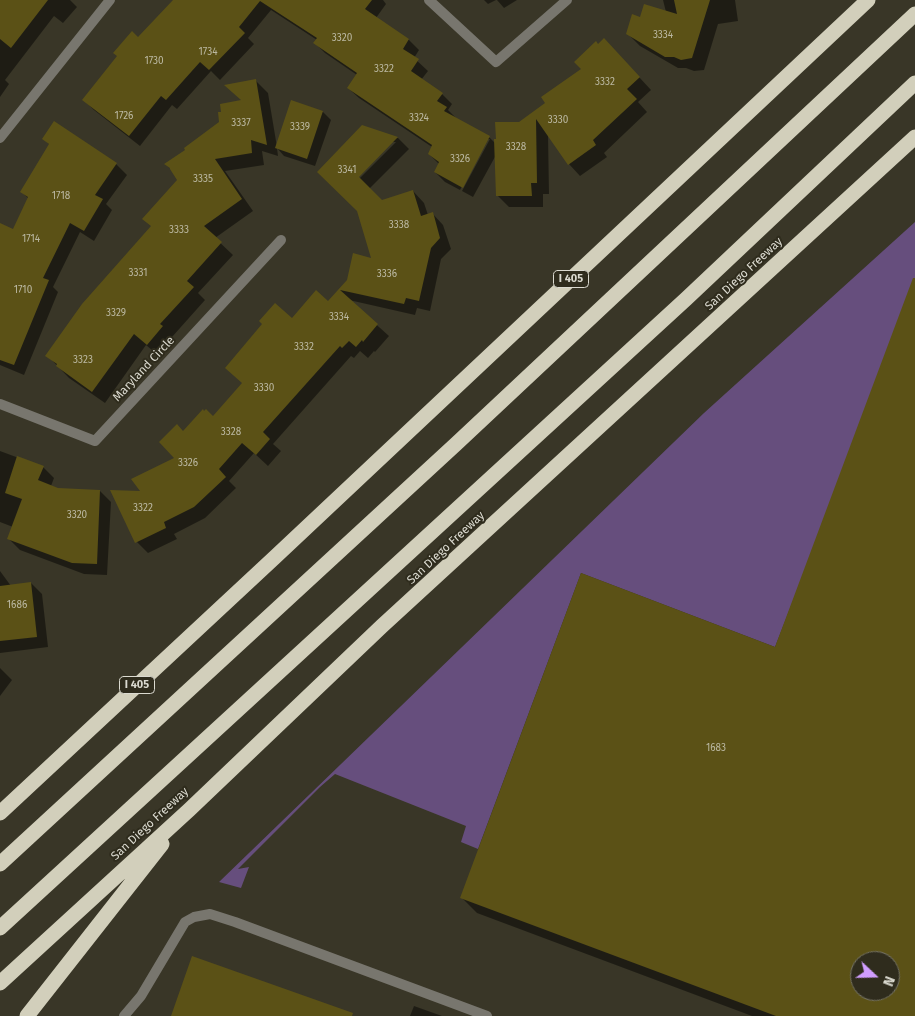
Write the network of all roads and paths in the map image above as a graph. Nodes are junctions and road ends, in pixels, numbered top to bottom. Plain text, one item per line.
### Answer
1 (110, 0) edge
2 (428, 0) edge
3 (567, 0) edge
4 (868, 0) edge
5 (915, 14) edge
6 (915, 82) edge
7 (915, 137) edge
8 (0, 138) edge
9 (280, 240) dead end
10 (0, 404) edge
11 (189, 810) junction
12 (0, 813) edge
13 (0, 864) edge
14 (0, 928) edge
15 (0, 983) edge
16 (27, 1016) edge
17 (124, 1016) edge
18 (487, 1016) edge

1 - 8 street
2 - 3 street
4 - 12 highway, I 405
5 - 13 highway
6 - 14 highway
7 - 11 highway, San Diego Freeway
9 - 10 street, Maryland Circle
11 - 15 highway, San Diego Freeway
11 - 16 highway
17 - 18 street

